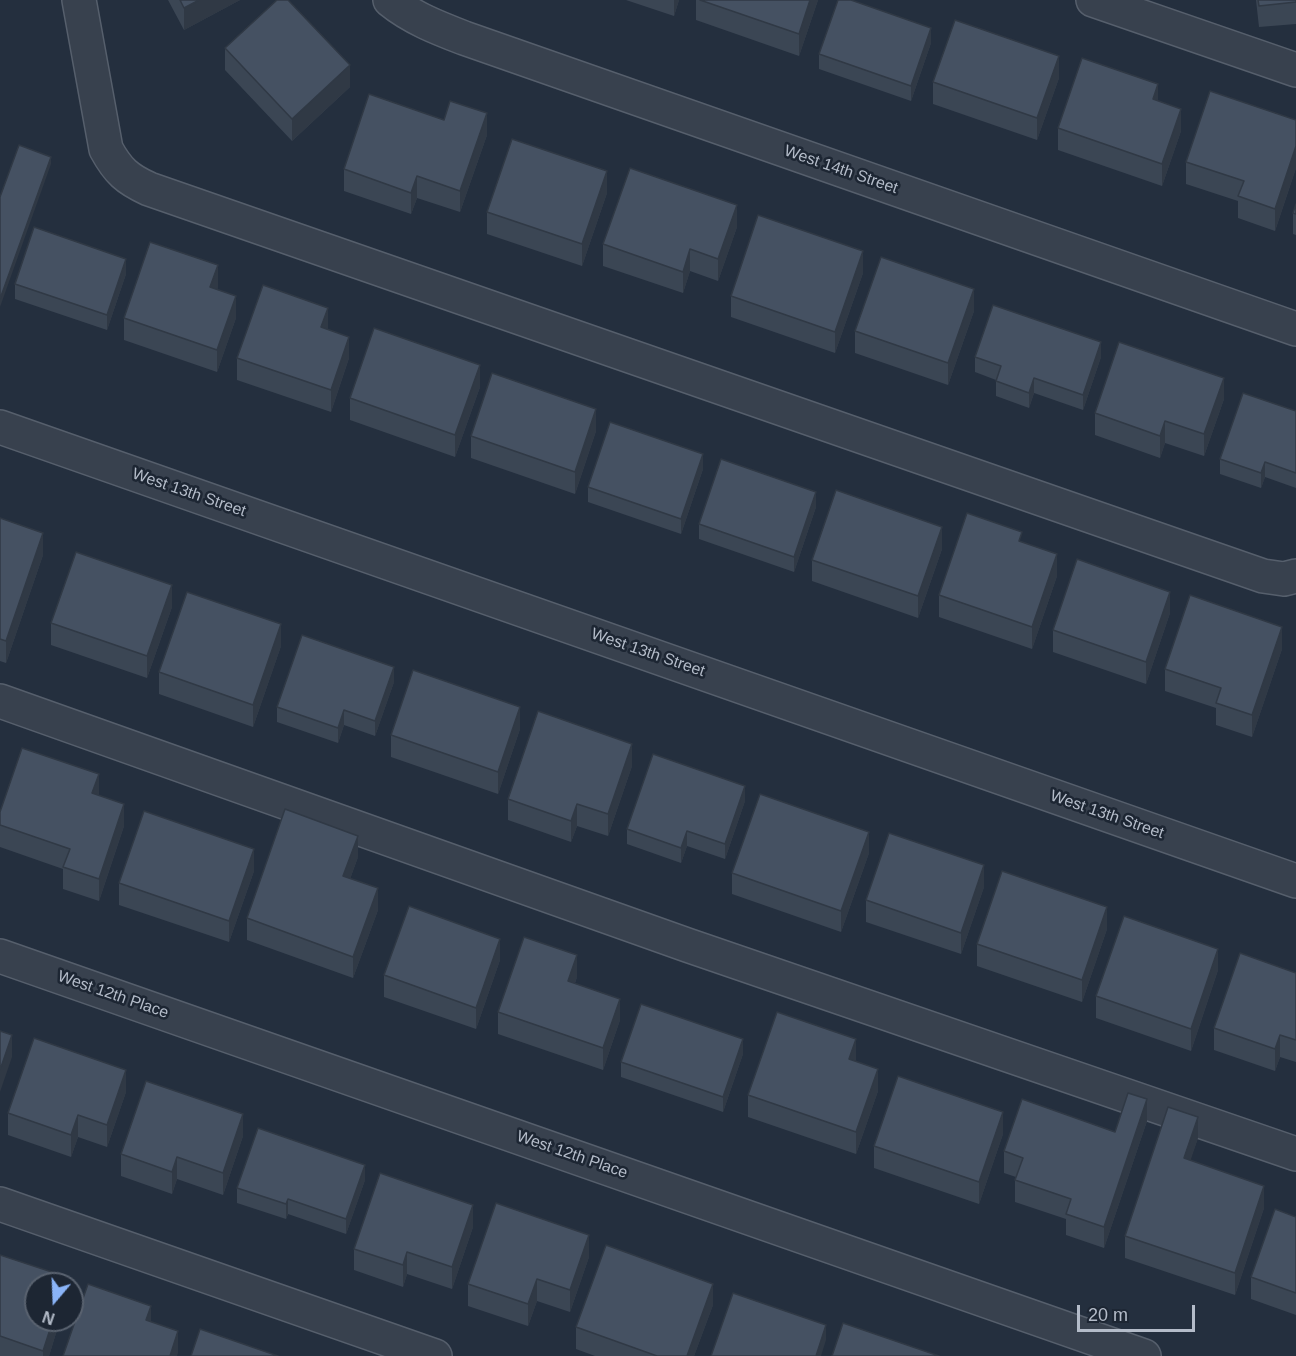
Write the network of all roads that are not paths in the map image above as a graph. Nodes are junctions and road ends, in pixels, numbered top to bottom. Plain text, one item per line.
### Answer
1 (79, 0) edge
2 (390, 0) edge
3 (1093, 0) edge
4 (1296, 70) edge
5 (1296, 329) edge
6 (0, 427) edge
7 (1296, 576) edge
8 (0, 701) edge
9 (1296, 881) edge
10 (0, 956) edge
11 (1296, 1154) edge
12 (0, 1204) edge
13 (435, 1356) edge
14 (1144, 1356) edge

1 - 7 street
2 - 5 street, West 14th Street
3 - 4 street
6 - 9 street, West 13th Street
8 - 11 street
10 - 14 street, West 12th Place
12 - 13 street

